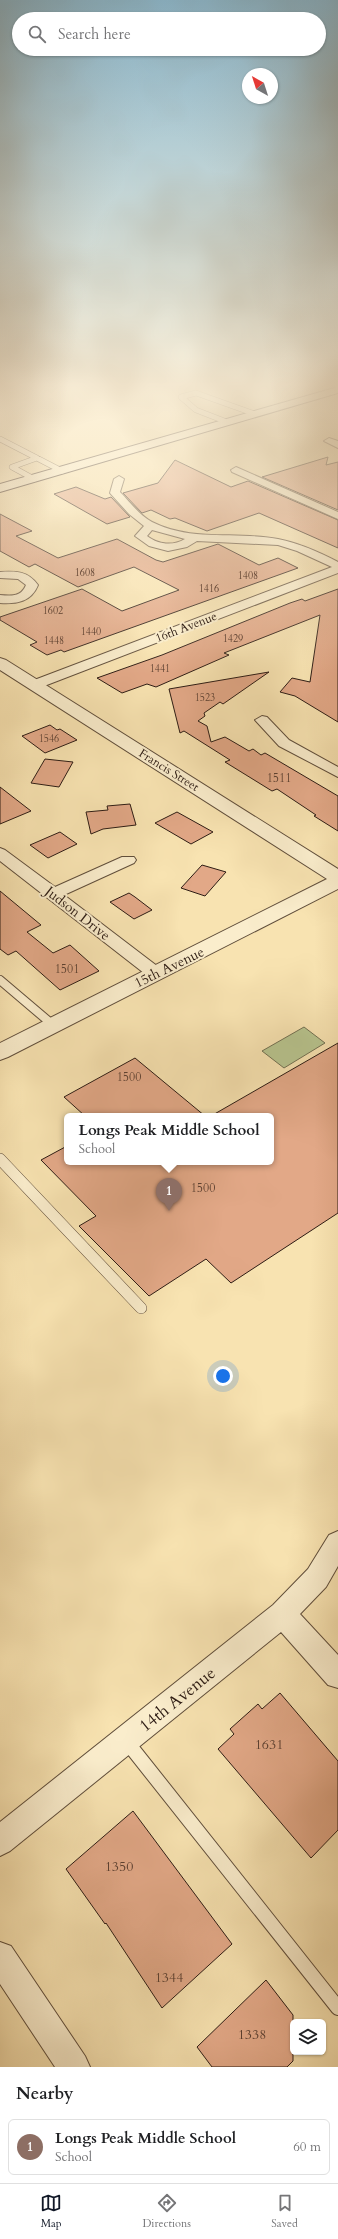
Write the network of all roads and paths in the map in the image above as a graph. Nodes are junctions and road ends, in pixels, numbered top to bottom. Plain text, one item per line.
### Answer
1 (28, 480) edge
2 (119, 480) edge
3 (259, 480) edge
4 (0, 488) edge
5 (338, 516) edge
6 (151, 525) junction
7 (195, 536) junction
8 (338, 566) edge
9 (338, 569) edge
10 (0, 576) edge
11 (0, 599) edge
12 (0, 663) edge
13 (34, 685) junction
14 (262, 720) dead end
15 (338, 773) edge
16 (0, 853) edge
17 (128, 860) dead end
18 (338, 877) edge
19 (338, 881) edge
20 (53, 894) junction
21 (156, 973) junction
22 (0, 980) edge
23 (53, 1025) junction
24 (0, 1052) edge
25 (0, 1159) edge
26 (141, 1308) dead end
27 (338, 1543) edge
28 (282, 1614) junction
29 (338, 1675) edge
30 (125, 1740) junction
31 (0, 1841) edge
32 (0, 1957) edge
33 (338, 2008) edge
34 (74, 2067) edge

1 - 4 street
2 - 6 street
3 - 5 street
6 - 7 street
6 - 7 street
7 - 8 street
9 - 13 street, 16th Avenue
10 - 11 street
12 - 13 street, Francis Street
13 - 18 street, Francis Street
14 - 15 street
16 - 20 street, Judson Drive
17 - 20 street
19 - 21 street, 15th Avenue
20 - 21 street, Judson Drive
21 - 23 street, 15th Avenue
22 - 23 lane
23 - 24 street, 15th Avenue
25 - 26 lane
27 - 28 street, 14th Avenue
28 - 29 street
28 - 30 street, 14th Avenue
30 - 31 street, 14th Avenue
30 - 33 lane
32 - 34 street

